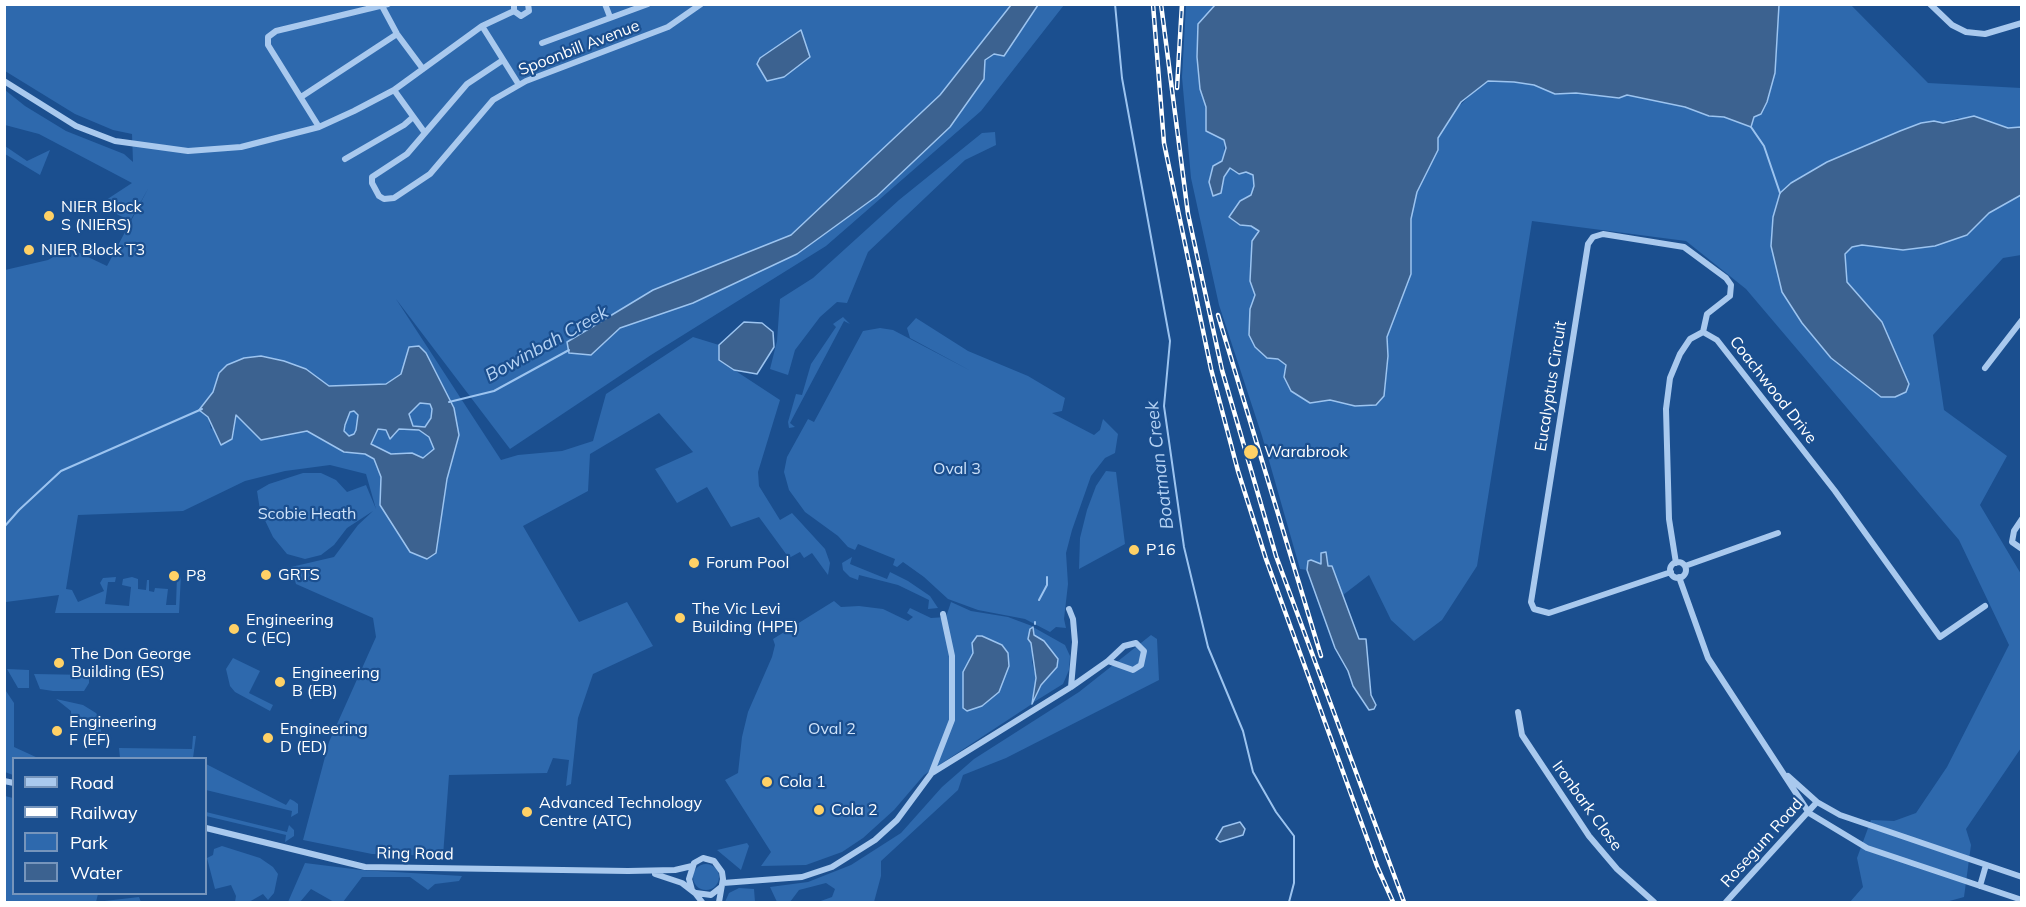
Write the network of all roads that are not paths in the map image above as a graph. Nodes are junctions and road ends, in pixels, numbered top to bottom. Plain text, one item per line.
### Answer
1 (605, 4) edge
2 (648, 4) edge
3 (701, 4) edge
4 (1930, 4) edge
5 (385, 5) edge
6 (528, 5) edge
7 (514, 8) edge
8 (610, 17) junction
9 (2022, 23) edge
10 (482, 27) junction
11 (397, 34) junction
12 (542, 43) dead end
13 (503, 60) junction
14 (423, 69) junction
15 (4, 81) edge
16 (519, 85) junction
17 (394, 90) junction
18 (301, 97) junction
19 (412, 118) junction
20 (319, 127) junction
21 (425, 133) junction
22 (345, 159) dead end
23 (2022, 320) edge
24 (1703, 332) junction
25 (1985, 368) dead end
26 (2022, 519) edge
27 (1778, 533) dead end
28 (2022, 549) edge
29 (1676, 562) junction
30 (1685, 567) junction
31 (1671, 572) junction
32 (1679, 577) junction
33 (1985, 606) dead end
34 (1069, 609) dead end
35 (943, 614) dead end
36 (1108, 661) junction
37 (1071, 687) junction
38 (1518, 712) dead end
39 (1781, 770) junction
40 (931, 774) junction
41 (1817, 802) junction
42 (1809, 813) junction
43 (207, 828) edge
44 (1986, 865) junction
45 (692, 866) junction
46 (628, 871) junction
47 (722, 872) junction
48 (2022, 877) edge
49 (739, 880) junction
50 (722, 884) junction
51 (1980, 886) junction
52 (694, 891) junction
53 (2022, 900) edge
54 (702, 903) edge
55 (719, 903) edge
56 (1654, 903) edge
57 (1726, 903) edge

1 - 8 street
2 - 8 street
3 - 16 street, Spoonbill Avenue
4 - 9 street
5 - 11 street
5 - 18 street
6 - 7 street
7 - 10 street
8 - 12 street
10 - 13 street
10 - 14 street
11 - 14 street
11 - 18 street
13 - 16 street
13 - 21 street, Spoonbill Avenue
14 - 17 street
15 - 20 street
16 - 21 street, Spoonbill Avenue
17 - 19 street
17 - 20 street
18 - 20 street
19 - 21 street
19 - 22 street
23 - 25 street
24 - 29 street
24 - 31 street, Eucalyptus Circuit
24 - 33 street, Coachwood Drive
26 - 28 street
27 - 30 street
29 - 30 street
29 - 31 street
30 - 32 street
31 - 32 street
32 - 39 street
34 - 37 street
35 - 40 street
36 - 36 street
36 - 37 street
37 - 40 street
38 - 56 street, Ironbark Close
39 - 41 street
39 - 42 street
40 - 49 street
41 - 42 street, Rosegum Road
41 - 44 street
42 - 51 street
42 - 57 street, Rosegum Road
43 - 46 street, Ring Road
44 - 48 street
44 - 51 street
45 - 46 street, Ring Road
45 - 47 street, Ring Road
45 - 52 street
46 - 52 street, Ring Road
47 - 49 street
47 - 50 street
49 - 50 street
50 - 52 street
50 - 55 street
51 - 53 street
52 - 54 street, Ring Road

